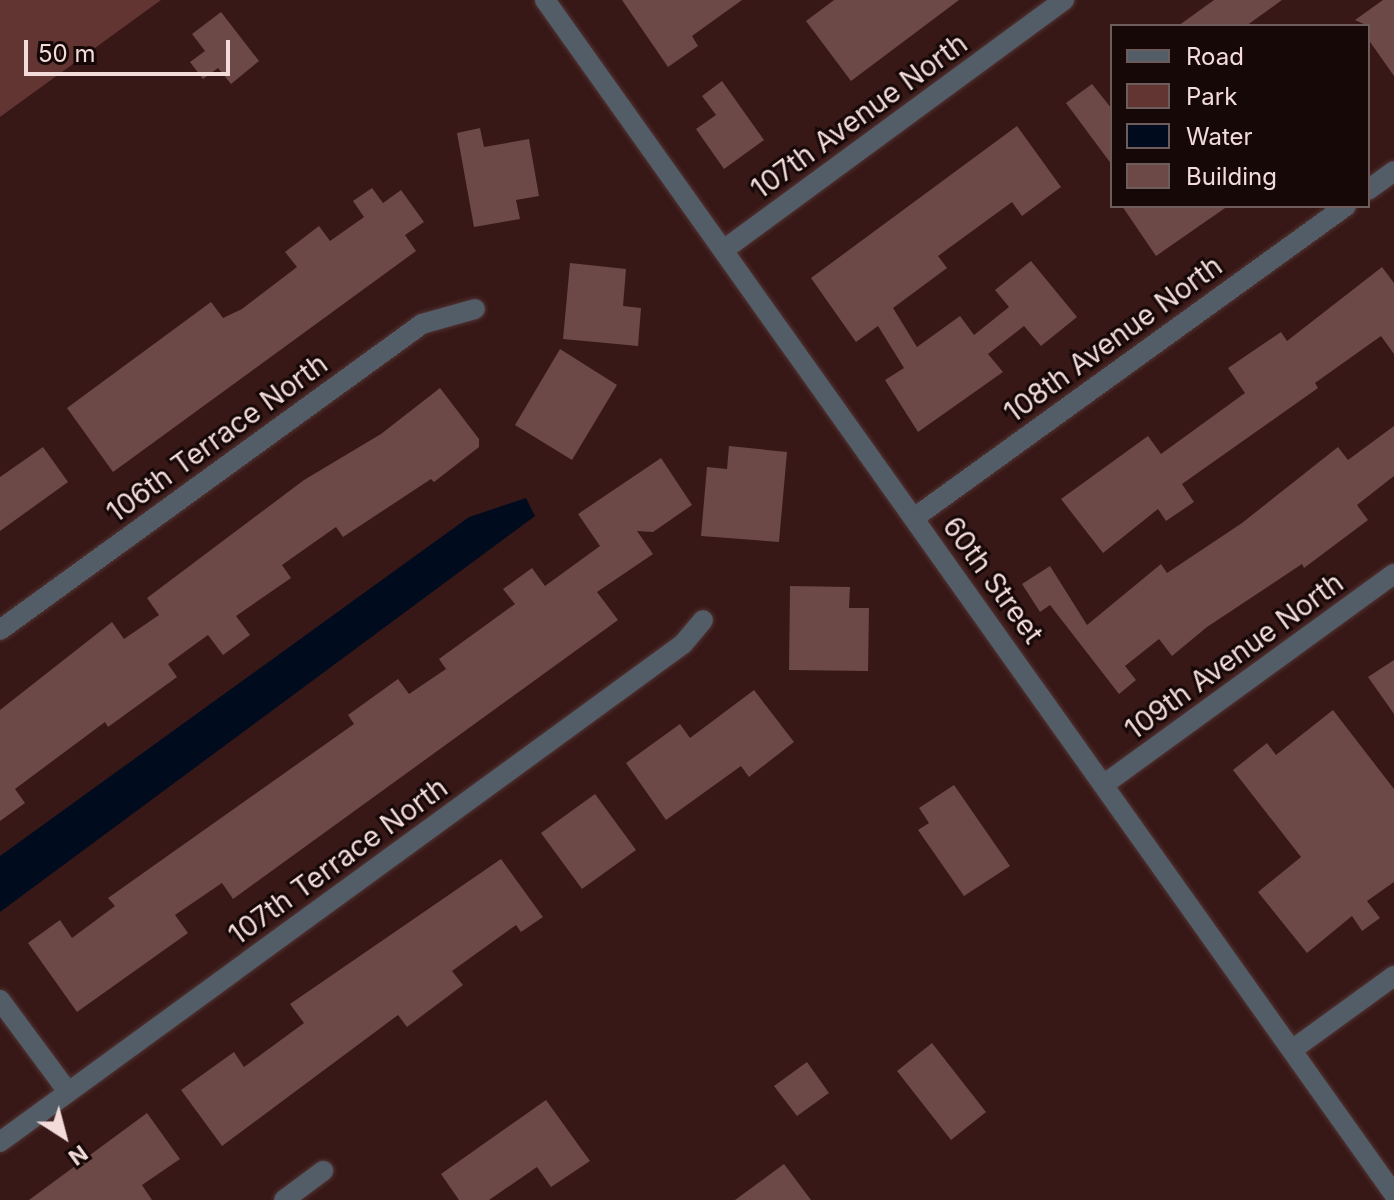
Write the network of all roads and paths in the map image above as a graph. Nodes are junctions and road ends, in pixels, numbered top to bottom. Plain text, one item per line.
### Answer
1 (545, 0) edge
2 (1064, 0) edge
3 (1394, 171) edge
4 (1370, 189) edge
5 (1343, 208) edge
6 (725, 249) junction
7 (475, 309) dead end
8 (914, 518) junction
9 (1394, 574) edge
10 (703, 620) dead end
11 (0, 630) edge
12 (1106, 783) junction
13 (1394, 976) edge
14 (0, 1000) edge
15 (1292, 1050) junction
16 (68, 1092) junction
17 (0, 1142) edge
18 (323, 1171) dead end
19 (1394, 1194) edge
20 (284, 1200) edge

1 - 6 street, 60th Street
2 - 6 street, 107th Avenue North
3 - 4 street
5 - 8 street, 108th Avenue North
6 - 8 street, 60th Street
7 - 11 street, 106th Terrace North
8 - 12 street, 60th Street
9 - 12 street, 109th Avenue North
10 - 16 street, 107th Terrace North
12 - 15 street, 60th Street
13 - 15 street
14 - 16 street
15 - 19 street, 60th Street
16 - 17 street, 107th Terrace North
18 - 20 street

